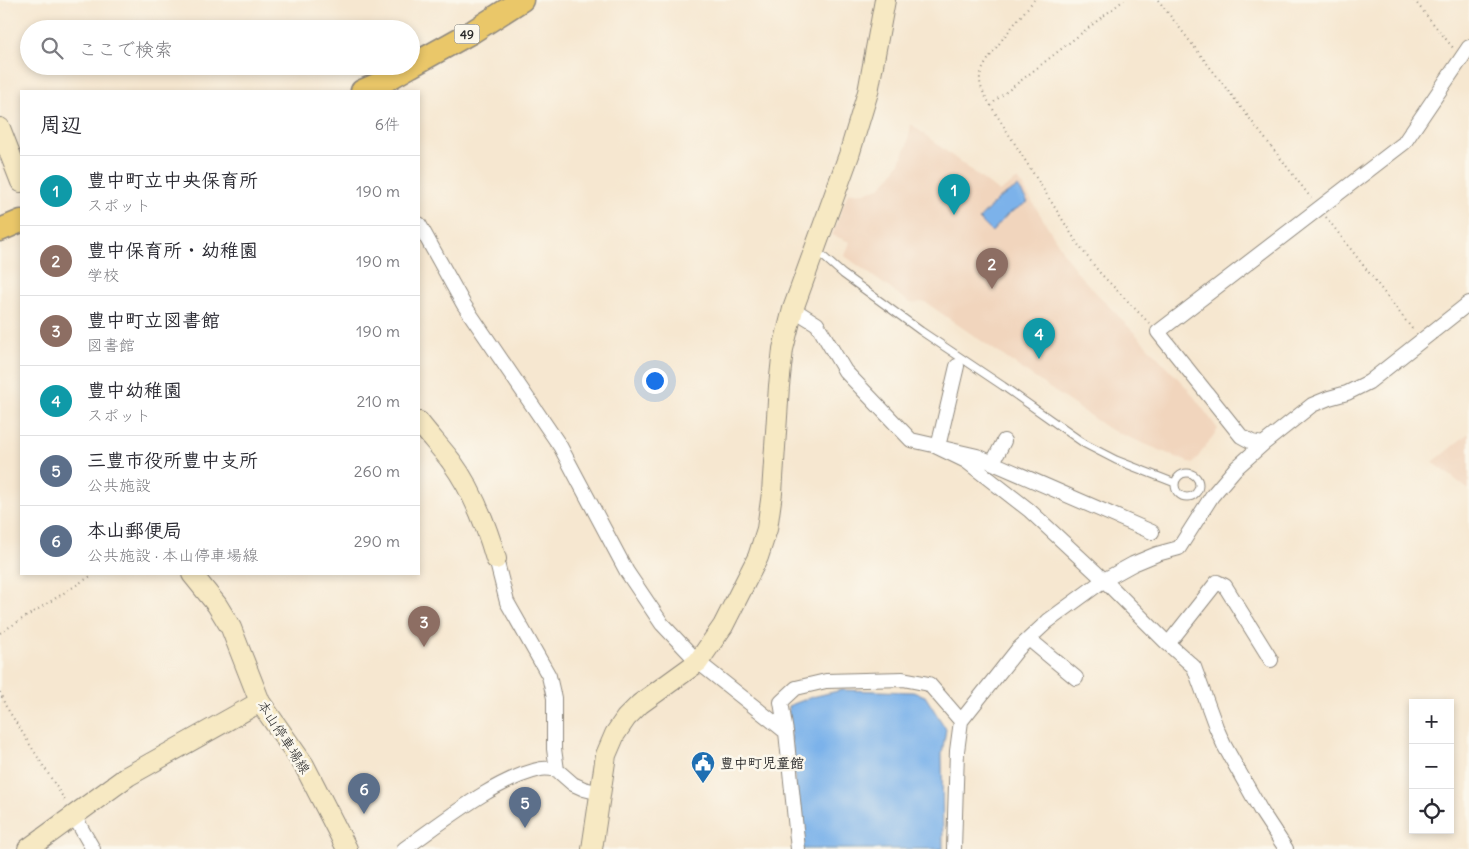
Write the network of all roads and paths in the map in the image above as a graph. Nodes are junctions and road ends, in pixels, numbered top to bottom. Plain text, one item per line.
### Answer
1 (522, 0) edge
2 (885, 0) edge
3 (1034, 0) edge
4 (1124, 0) edge
5 (1158, 0) edge
6 (1414, 0) edge
7 (1465, 53) edge
8 (420, 61) edge
9 (395, 75) edge
10 (364, 90) edge
11 (991, 106) junction
12 (0, 128) edge
13 (20, 179) edge
14 (1320, 209) junction
15 (20, 221) edge
16 (420, 226) edge
17 (0, 230) edge
18 (814, 249) junction
19 (1469, 303) edge
20 (793, 309) junction
21 (1158, 332) junction
22 (1422, 341) junction
23 (957, 366) dead end
24 (420, 423) edge
25 (1004, 440) dead end
26 (1263, 444) junction
27 (938, 447) junction
28 (992, 462) junction
29 (1175, 483) dead end
30 (1152, 532) dead end
31 (496, 560) joint
32 (92, 575) edge
33 (193, 575) edge
34 (1104, 580) junction
35 (0, 633) edge
36 (1029, 639) junction
37 (1168, 644) junction
38 (1271, 660) dead end
39 (698, 662) junction
40 (1076, 678) dead end
41 (0, 692) edge
42 (260, 702) junction
43 (961, 721) junction
44 (786, 732) junction
45 (557, 770) junction
46 (600, 793) junction
47 (74, 816) junction
48 (28, 849) edge
49 (93, 849) edge
50 (347, 849) edge
51 (404, 849) edge
52 (592, 849) edge
53 (798, 849) edge
54 (954, 849) edge
55 (1286, 849) edge

1 - 8 main road, 49
2 - 18 street
3 - 11 path
4 - 11 path
5 - 14 path
6 - 7 path
7 - 14 street
9 - 10 main road, 49
11 - 21 path
12 - 13 street
14 - 21 street
14 - 22 path
15 - 17 main road
16 - 39 street
18 - 20 street
18 - 29 lane
19 - 22 street
20 - 27 street
20 - 39 street
21 - 26 street
22 - 26 street
23 - 27 street
24 - 31 street
25 - 28 street
26 - 34 street
27 - 28 street
27 - 34 street
28 - 30 street
31 - 45 street
32 - 35 path
33 - 42 street, 本山停車場線
34 - 36 street
34 - 37 street
36 - 40 street
36 - 43 street
37 - 38 street
37 - 55 street
39 - 44 street
39 - 46 street
41 - 47 path
42 - 47 street
42 - 50 street, 本山停車場線
43 - 44 street
43 - 54 street
44 - 53 street
45 - 46 street
45 - 51 street
46 - 52 street
47 - 48 street
47 - 49 street

